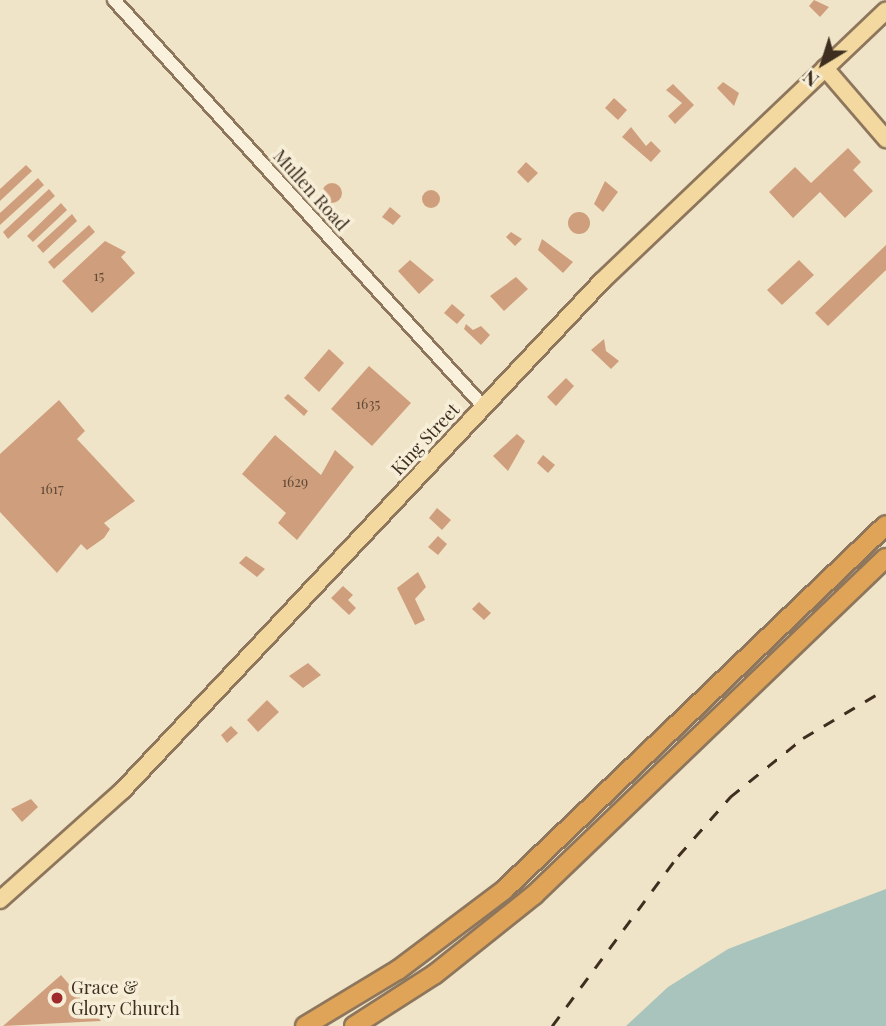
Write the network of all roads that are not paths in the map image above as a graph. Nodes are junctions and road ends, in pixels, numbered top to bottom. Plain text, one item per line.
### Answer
1 (114, 0) edge
2 (886, 11) edge
3 (825, 68) junction
4 (886, 139) edge
5 (482, 405) junction
6 (886, 525) edge
7 (886, 558) edge
8 (0, 900) edge
9 (306, 1026) edge
10 (354, 1026) edge

1 - 5 street, Mullen Road
2 - 3 main road, King Street
3 - 4 main road
3 - 5 main road, King Street
5 - 8 main road, King Street
6 - 9 highway
7 - 10 highway

